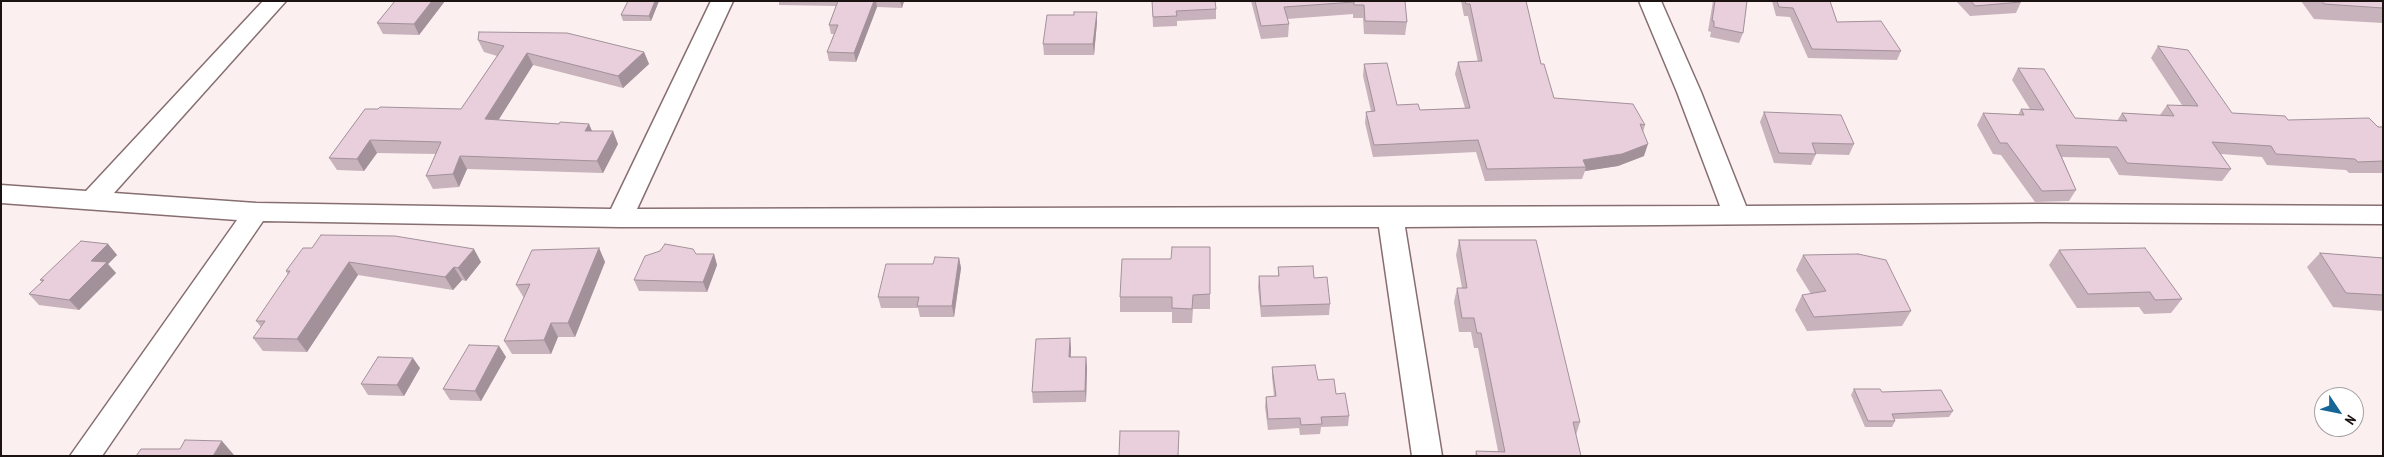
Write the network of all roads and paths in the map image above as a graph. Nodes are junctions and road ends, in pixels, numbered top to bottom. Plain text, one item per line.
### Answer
1 (276, 1) edge
2 (722, 1) edge
3 (1650, 1) edge
4 (1, 194) edge
5 (93, 200) junction
6 (256, 212) junction
7 (1736, 215) junction
8 (2383, 215) edge
9 (620, 218) junction
10 (1391, 218) junction
11 (85, 456) edge
12 (1427, 456) edge

1 - 5 street
2 - 9 street
3 - 7 street
4 - 5 street
5 - 6 street
6 - 9 street
6 - 11 street
7 - 8 street
7 - 10 street
9 - 10 street
10 - 12 street

